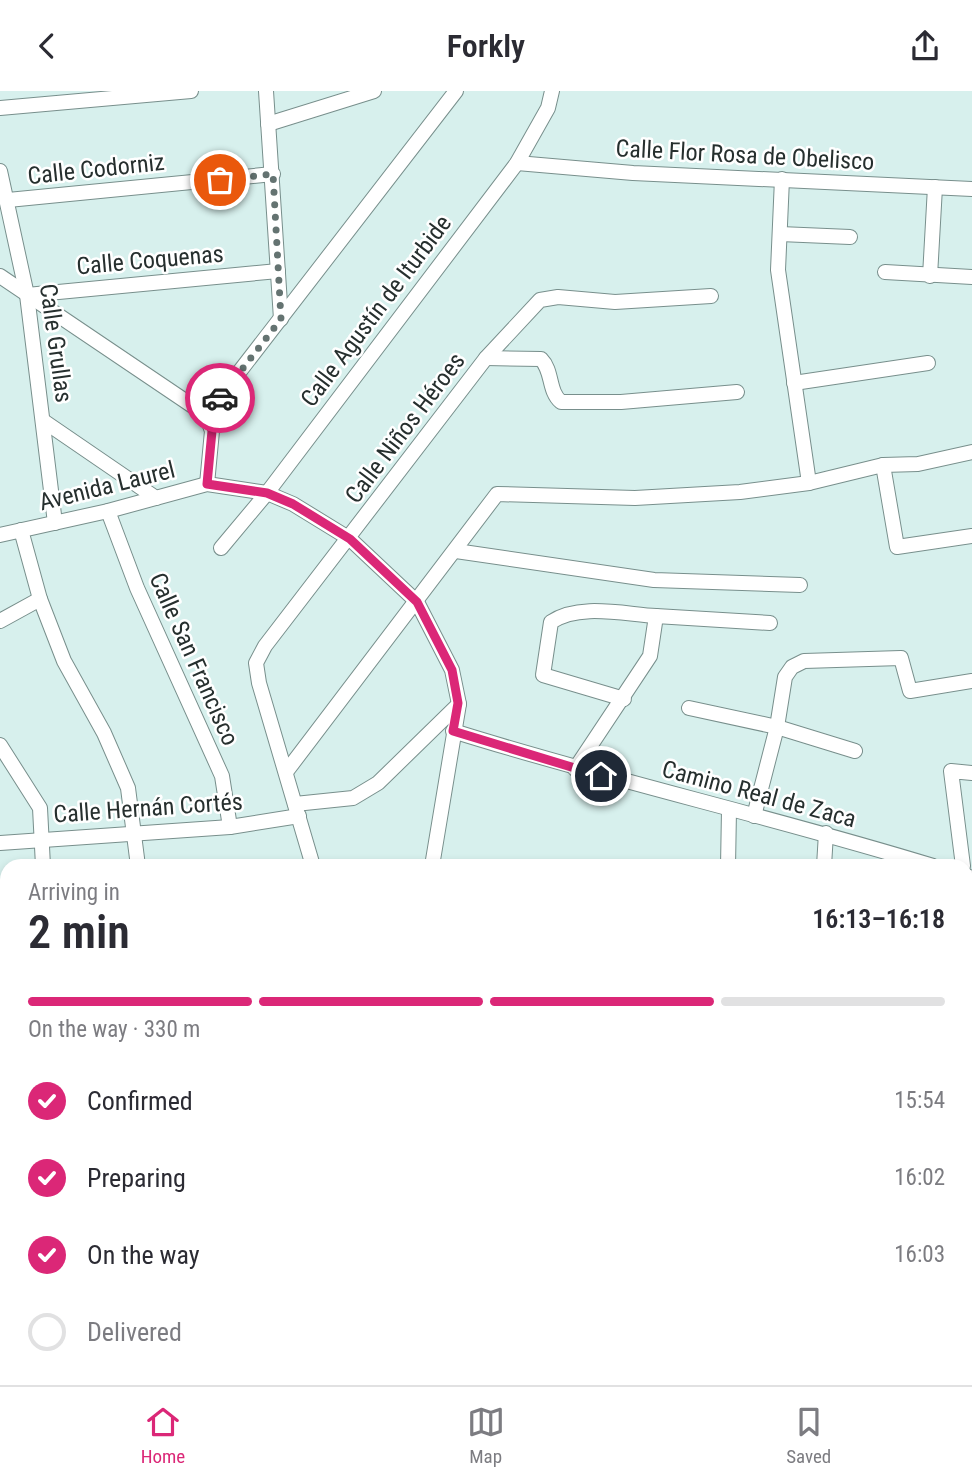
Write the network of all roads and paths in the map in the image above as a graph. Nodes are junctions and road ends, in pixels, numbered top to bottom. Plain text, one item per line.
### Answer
1 (191, 91) edge
2 (266, 91) edge
3 (374, 91) edge
4 (456, 91) edge
5 (552, 91) edge
6 (0, 108) edge
7 (268, 124) junction
8 (517, 163) junction
9 (0, 171) edge
10 (273, 174) junction
11 (782, 179) junction
12 (935, 187) junction
13 (972, 189) edge
14 (8, 200) junction
15 (780, 234) junction
16 (850, 237) dead end
17 (278, 271) junction
18 (885, 272) dead end
19 (0, 276) edge
20 (930, 276) junction
21 (972, 277) edge
22 (27, 295) junction
23 (710, 296) dead end
24 (281, 319) junction
25 (486, 358) junction
26 (928, 363) dead end
27 (794, 383) junction
28 (737, 392) dead end
29 (206, 415) junction
30 (45, 422) junction
31 (972, 452) edge
32 (883, 465) junction
33 (809, 483) junction
34 (207, 484) junction
35 (267, 493) junction
36 (156, 498) junction
37 (108, 511) junction
38 (55, 523) junction
39 (21, 530) junction
40 (0, 535) edge
41 (972, 536) edge
42 (350, 539) junction
43 (221, 548) dead end
44 (456, 551) junction
45 (800, 585) dead end
46 (40, 599) junction
47 (417, 602) junction
48 (656, 615) junction
49 (0, 621) edge
50 (770, 623) dead end
51 (972, 681) edge
52 (624, 699) junction
53 (458, 703) junction
54 (689, 708) dead end
55 (777, 727) junction
56 (453, 731) junction
57 (0, 745) edge
58 (855, 751) dead end
59 (575, 769) junction
60 (286, 772) junction
61 (972, 773) edge
62 (297, 810) junction
63 (729, 810) junction
64 (754, 816) junction
65 (230, 827) junction
66 (136, 833) junction
67 (826, 833) junction
68 (40, 839) junction
69 (0, 843) edge
70 (42, 859) edge
71 (138, 859) edge
72 (311, 859) edge
73 (433, 859) edge
74 (728, 859) edge
75 (824, 859) edge
76 (910, 859) edge
77 (962, 859) edge

1 - 6 street
2 - 7 street
3 - 7 street
4 - 24 street
5 - 8 street, Calle Agustín de Iturbide
7 - 10 street
8 - 11 street, Calle Flor Rosa de Obelisco
8 - 35 street, Calle Agustín de Iturbide
9 - 14 street, Calle Grullas
10 - 14 street, Calle Codorniz
10 - 17 street
11 - 12 street, Calle Flor Rosa de Obelisco
11 - 15 street
12 - 13 street, Calle Flor Rosa de Obelisco
12 - 20 street
14 - 22 street, Calle Grullas
15 - 16 street
15 - 27 street
17 - 22 street, Calle Coquenas
17 - 24 street
18 - 20 street
19 - 22 street
20 - 21 street
22 - 29 street
22 - 30 street, Calle Grullas
23 - 25 street, Calle Niños Héroes
24 - 29 street
25 - 28 street
25 - 42 street, Calle Niños Héroes
26 - 27 street
27 - 33 street
29 - 34 street
30 - 36 street
30 - 38 street, Calle Grullas
31 - 32 street
32 - 33 street
32 - 41 street
33 - 44 street
34 - 35 street, Avenida Laurel
34 - 36 street, Avenida Laurel
35 - 42 street, Avenida Laurel
35 - 43 street, Calle Agustín de Iturbide
36 - 37 street, Avenida Laurel
37 - 38 street, Avenida Laurel
37 - 65 street, Calle San Francisco
38 - 39 street, Avenida Laurel
39 - 40 street, Avenida Laurel
39 - 46 street
42 - 47 street, Avenida Laurel
42 - 60 street, Calle Niños Héroes
44 - 45 street
44 - 47 street
46 - 49 street
46 - 66 street
47 - 53 street, Avenida Laurel
47 - 60 street
48 - 50 street
48 - 52 street
48 - 52 street
51 - 55 street
52 - 59 street
53 - 56 street, Avenida Laurel
53 - 62 street, Calle Hernán Cortés
54 - 55 street
55 - 58 street
55 - 64 street
56 - 59 street, Camino Real de Zaca
56 - 73 street, Avenida Laurel
57 - 68 street
59 - 63 street, Camino Real de Zaca
60 - 62 street, Calle Niños Héroes
61 - 77 street
62 - 65 street, Calle Hernán Cortés
62 - 72 street, Calle Niños Héroes
63 - 64 street, Camino Real de Zaca
63 - 74 street
64 - 67 street, Camino Real de Zaca
65 - 66 street, Calle Hernán Cortés
66 - 68 street, Calle Hernán Cortés
66 - 71 street
67 - 75 street
67 - 76 street, Camino Real de Zaca
68 - 69 street, Calle Hernán Cortés
68 - 70 street

